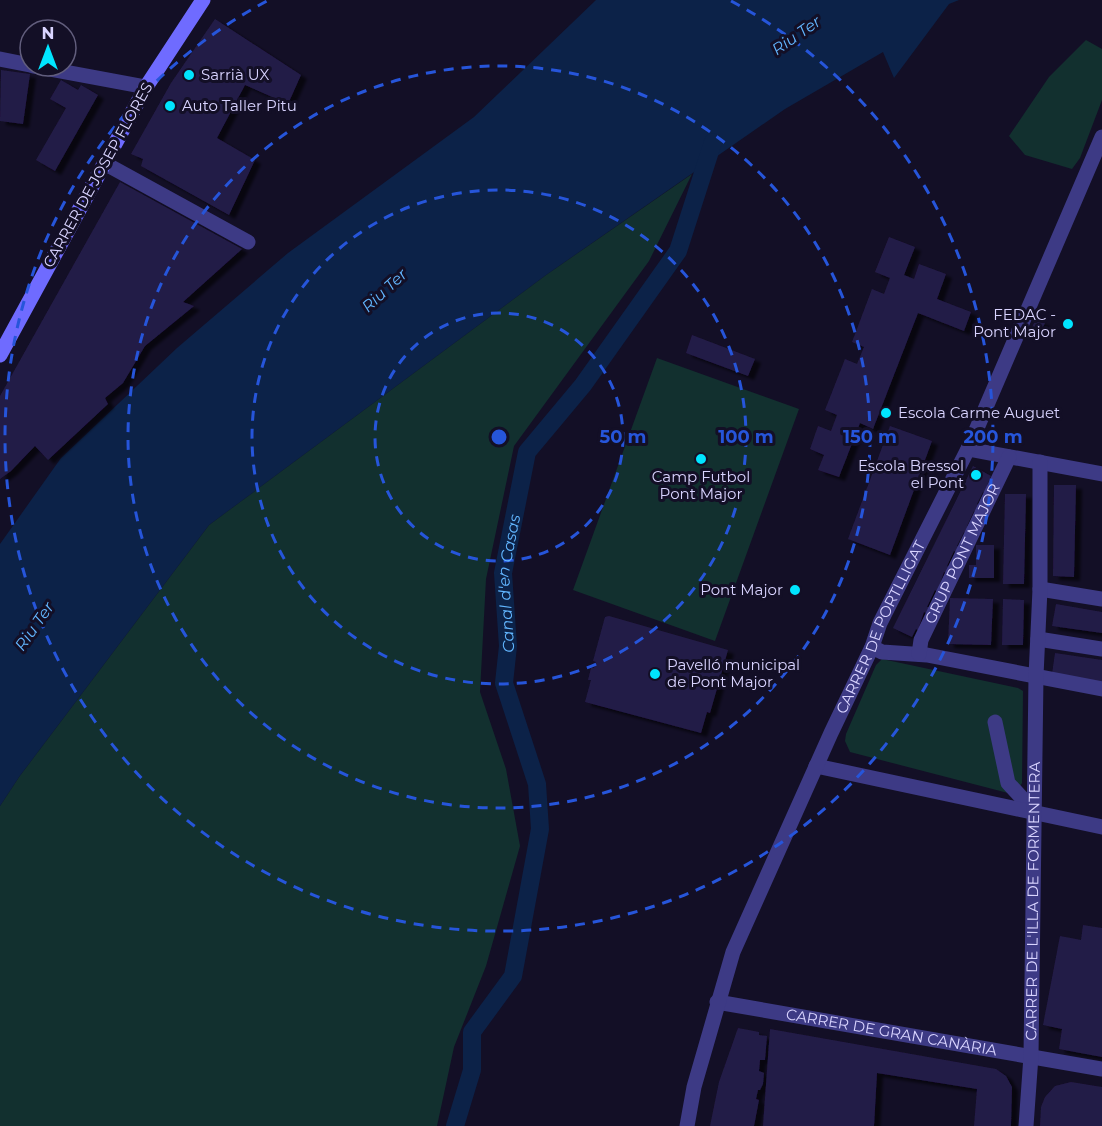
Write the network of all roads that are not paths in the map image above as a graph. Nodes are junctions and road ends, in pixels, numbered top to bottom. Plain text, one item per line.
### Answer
1 (203, 0) edge
2 (0, 59) edge
3 (18, 63) edge
4 (78, 74) edge
5 (146, 87) junction
6 (1102, 137) edge
7 (104, 164) junction
8 (248, 242) dead end
9 (0, 355) edge
10 (968, 449) junction
11 (1010, 457) junction
12 (1040, 462) junction
13 (1102, 474) edge
14 (1040, 589) junction
15 (1102, 599) edge
16 (1038, 639) junction
17 (872, 647) junction
18 (1102, 649) edge
19 (919, 654) junction
20 (1036, 676) junction
21 (1102, 689) edge
22 (995, 722) dead end
23 (816, 766) junction
24 (1035, 812) junction
25 (1102, 827) edge
26 (717, 1002) junction
27 (1031, 1056) junction
28 (1102, 1069) edge
29 (687, 1126) edge
30 (1026, 1126) edge

1 - 5 street, CARRER DE JOSEP FLORES
2 - 3 street
4 - 5 street
5 - 7 street, CARRER DE JOSEP FLORES
6 - 10 street, CARRER DE PORTLLIGAT
7 - 8 street
7 - 9 street, CARRER DE JOSEP FLORES
10 - 11 street
10 - 17 street, CARRER DE PORTLLIGAT
11 - 12 street
11 - 19 street, GRUP PONT MAJOR
12 - 13 street
12 - 14 street
14 - 15 street
14 - 16 street
16 - 18 street
16 - 20 street
17 - 19 street
17 - 23 street, CARRER DE PORTLLIGAT
19 - 20 street
20 - 21 street
20 - 24 street, CARRER DE L'ILLA DE FORMENTERA
22 - 24 street
23 - 24 street
23 - 26 street, CARRER DE PORTLLIGAT
24 - 25 street
24 - 27 street, CARRER DE L'ILLA DE FORMENTERA
26 - 27 street, CARRER DE GRAN CANÀRIA
26 - 29 street, CARRER DE PORTLLIGAT
27 - 28 street, CARRER DE GRAN CANÀRIA
27 - 30 street, CARRER DE L'ILLA DE FORMENTERA

